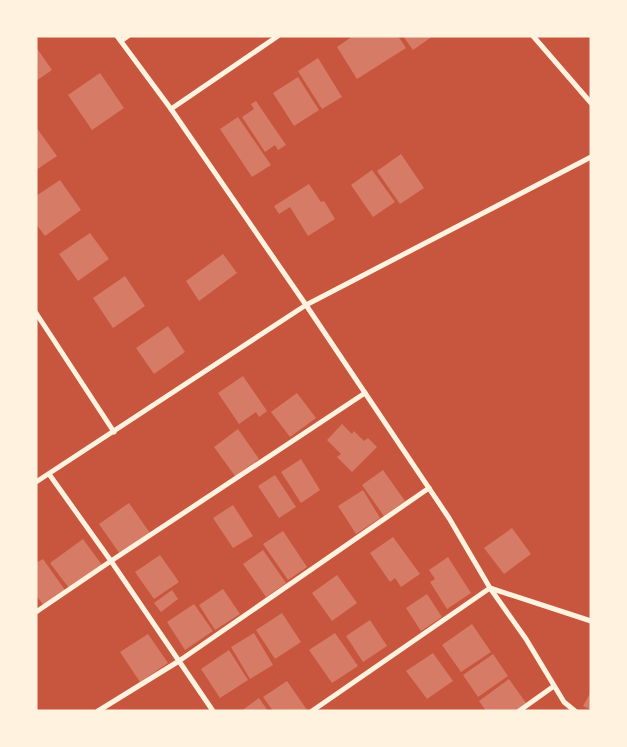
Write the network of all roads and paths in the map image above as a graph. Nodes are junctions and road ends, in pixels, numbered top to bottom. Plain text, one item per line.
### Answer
1 (128, 36) edge
2 (278, 36) edge
3 (533, 36) edge
4 (119, 39) edge
5 (591, 103) edge
6 (171, 108) junction
7 (591, 157) edge
8 (306, 305) junction
9 (36, 313) edge
10 (365, 393) junction
11 (114, 432) junction
12 (49, 474) junction
13 (36, 482) edge
14 (429, 488) junction
15 (111, 560) junction
16 (490, 588) junction
17 (36, 612) edge
18 (591, 621) edge
19 (179, 661) junction
20 (554, 686) junction
21 (98, 711) edge
22 (213, 711) edge
23 (312, 711) edge
24 (518, 711) edge
25 (575, 711) edge

1 - 4 street
2 - 6 street
3 - 5 street
4 - 6 street
6 - 8 street
7 - 8 street
8 - 10 street
8 - 11 street
9 - 11 street
10 - 14 street
10 - 15 street
11 - 12 street
12 - 13 street
12 - 15 street
14 - 16 street
14 - 19 street
15 - 17 street
15 - 19 street
16 - 18 street
16 - 20 street
16 - 23 street
19 - 21 street
19 - 22 street
20 - 24 street
20 - 25 street

